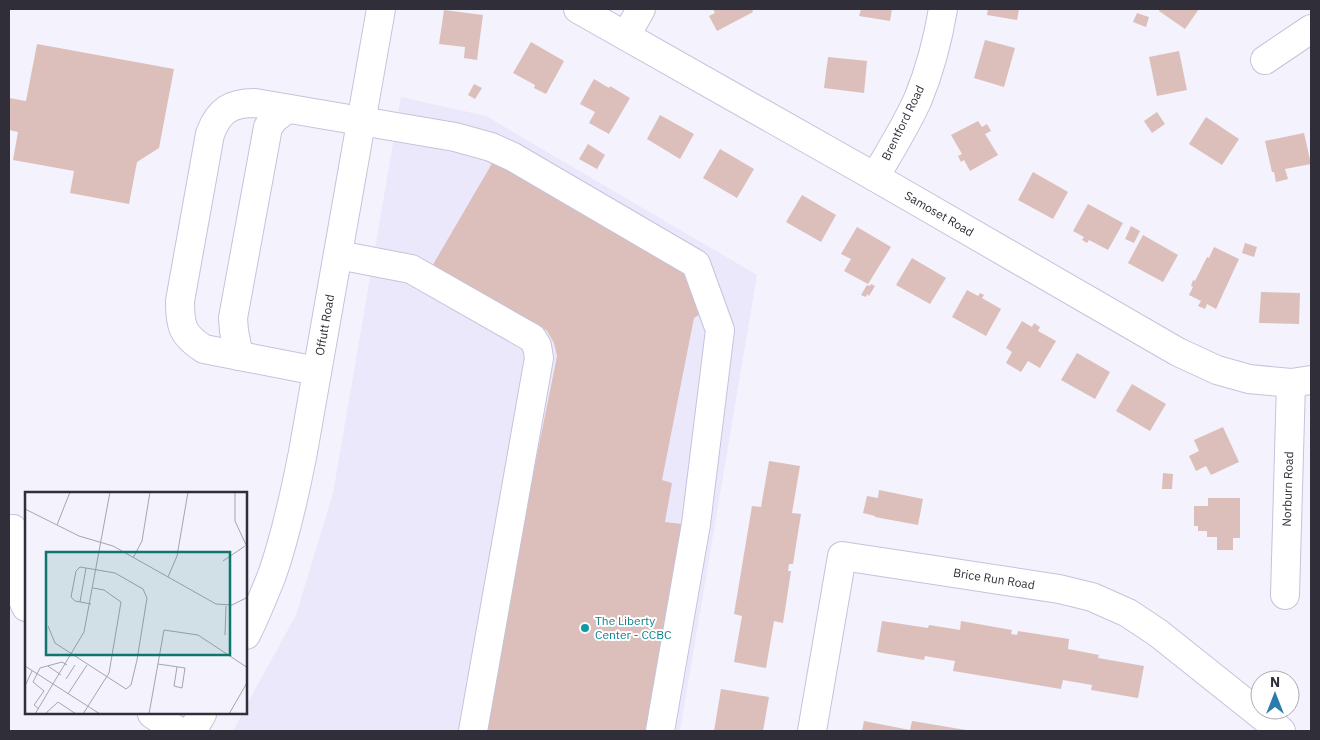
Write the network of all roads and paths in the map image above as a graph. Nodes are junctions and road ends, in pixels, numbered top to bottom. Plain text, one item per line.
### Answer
1 (382, 9) edge
2 (578, 9) edge
3 (641, 9) edge
4 (943, 9) edge
5 (1311, 29) edge
6 (626, 36) junction
7 (1265, 60) dead end
8 (287, 109) junction
9 (361, 122) junction
10 (875, 177) junction
11 (338, 256) junction
12 (238, 356) junction
13 (317, 371) junction
14 (1301, 382) edge
15 (13, 529) dead end
16 (1285, 596) dead end
17 (25, 605) edge
18 (248, 630) edge
19 (154, 715) edge
20 (201, 715) edge
21 (178, 731) edge
22 (192, 731) edge
23 (473, 731) edge
24 (660, 731) edge
25 (812, 731) edge
26 (1281, 731) edge

1 - 9 street, Offutt Road
2 - 6 street, Samoset Road
3 - 6 street
4 - 10 street, Brentford Road
5 - 7 street
6 - 10 street, Samoset Road
8 - 9 street
8 - 12 street
8 - 12 street
9 - 11 street, Offutt Road
9 - 24 street
10 - 14 street, Samoset Road
11 - 13 street, Offutt Road
11 - 23 street
12 - 13 street
13 - 18 street, Offutt Road
14 - 16 street, Norburn Road
15 - 17 street
19 - 21 street
20 - 22 street
25 - 26 street, Brice Run Road

